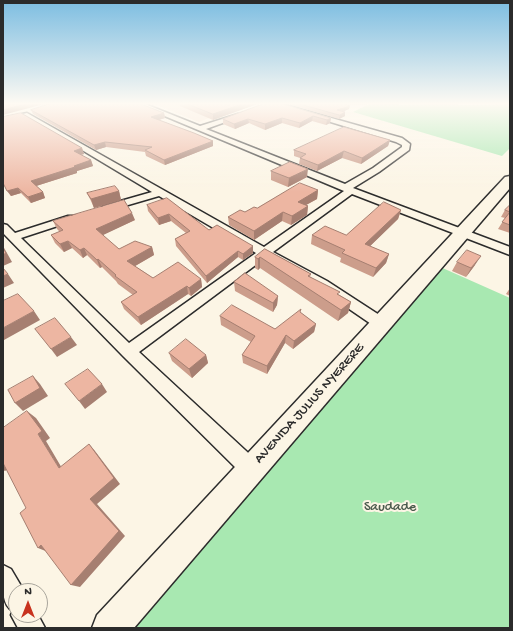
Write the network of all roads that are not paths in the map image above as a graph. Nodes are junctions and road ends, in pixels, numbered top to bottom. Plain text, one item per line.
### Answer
1 (59, 133) edge
2 (210, 133) edge
3 (376, 133) edge
4 (510, 180) edge
5 (349, 189) junction
6 (161, 192) junction
7 (100, 210) edge
8 (79, 216) edge
9 (8, 232) edge
10 (463, 234) junction
11 (510, 251) edge
12 (265, 253) junction
13 (382, 324) junction
14 (128, 352) junction
15 (251, 469) junction
16 (3, 577) edge
17 (8, 586) edge
18 (110, 628) edge

1 - 6 street
2 - 5 street
3 - 5 street
4 - 10 street, AVENIDA JULIUS NYERERE
5 - 10 street
5 - 12 street
6 - 7 street
6 - 12 street
8 - 9 street
9 - 14 street
10 - 11 street
10 - 13 street, AVENIDA JULIUS NYERERE
12 - 13 street
12 - 14 street
13 - 15 street, AVENIDA JULIUS NYERERE
14 - 15 street
15 - 18 street, AVENIDA JULIUS NYERERE
16 - 17 street

